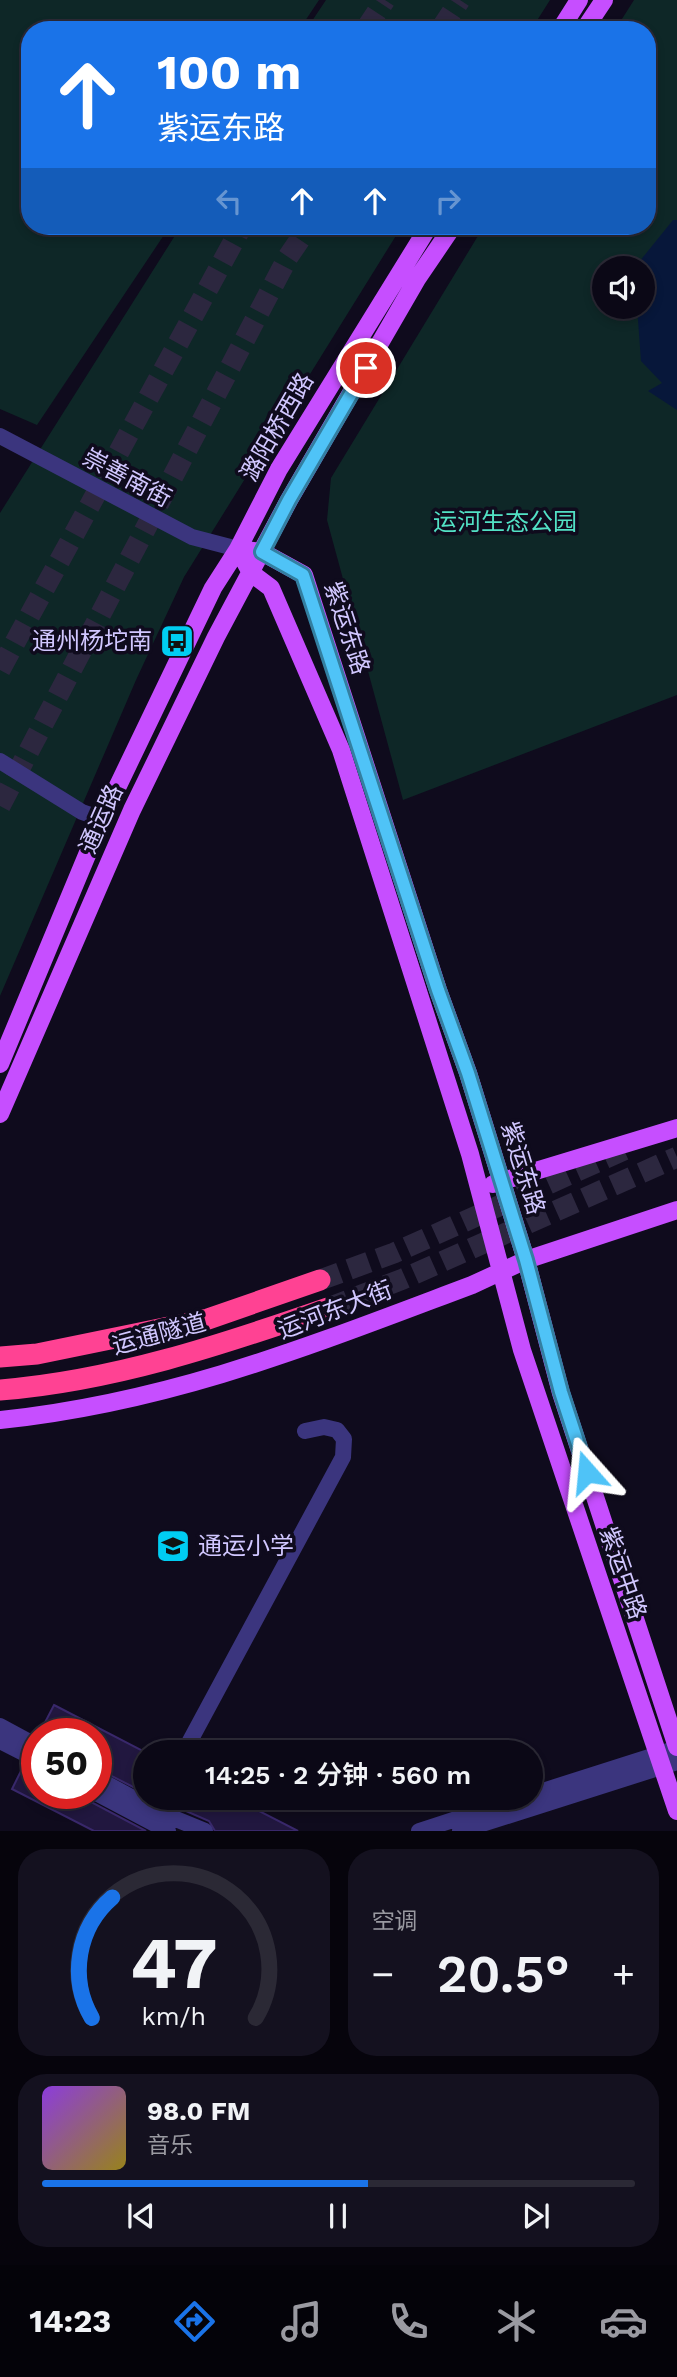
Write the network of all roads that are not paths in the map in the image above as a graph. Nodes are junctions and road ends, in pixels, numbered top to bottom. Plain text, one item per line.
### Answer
1 (579, 0) edge
2 (604, 0) edge
3 (565, 21) edge
4 (590, 21) edge
5 (423, 235) edge
6 (447, 235) edge
7 (0, 436) edge
8 (238, 549) junction
9 (262, 552) junction
10 (251, 573) junction
11 (0, 761) edge
12 (102, 819) junction
13 (0, 1064) edge
14 (0, 1114) edge
15 (677, 1128) edge
16 (502, 1182) junction
17 (478, 1188) junction
18 (677, 1210) edge
19 (526, 1260) junction
20 (500, 1270) junction
21 (320, 1280) tunnel mouth
22 (328, 1308) tunnel mouth
23 (0, 1357) edge
24 (0, 1391) edge
25 (0, 1420) edge
26 (305, 1432) dead end
27 (0, 1726) edge
28 (21, 1737) edge
29 (190, 1740) edge
30 (0, 1741) edge
31 (677, 1747) edge
32 (21, 1752) edge
33 (666, 1761) edge
34 (112, 1785) edge
35 (543, 1792) edge
36 (133, 1793) edge
37 (112, 1801) edge
38 (168, 1810) edge
39 (484, 1810) edge
40 (677, 1811) edge
41 (168, 1831) edge
42 (205, 1831) edge
43 (419, 1831) edge
44 (460, 1831) edge

1 - 3 main road
2 - 4 main road
5 - 8 main road, 潞阳桥西路
6 - 9 main road, 潞阳桥西路
7 - 8 street, 崇善南街
8 - 9 main road, 紫运东路
8 - 10 main road, 紫运东路
8 - 12 main road, 通运路
9 - 10 main road, 通运路
9 - 16 main road, 紫运东路
10 - 14 main road, 通运路
10 - 17 main road, 紫运东路
11 - 12 street
12 - 13 main road, 通运路
15 - 16 main road
16 - 17 main road
16 - 19 main road, 紫运东路
17 - 20 main road, 紫运东路
18 - 19 main road, 运河东大街
19 - 20 main road, 运河东大街
19 - 31 main road, 紫运中路
20 - 25 main road, 运河东大街
20 - 33 main road, 紫运中路
21 - 23 highway, 运通隧道
22 - 24 highway, 运通隧道
26 - 29 street
27 - 28 street
30 - 32 street
31 - 33 street
33 - 35 street
33 - 40 main road, 紫运中路
33 - 44 street
34 - 36 street
37 - 41 street
38 - 42 street
39 - 43 street

